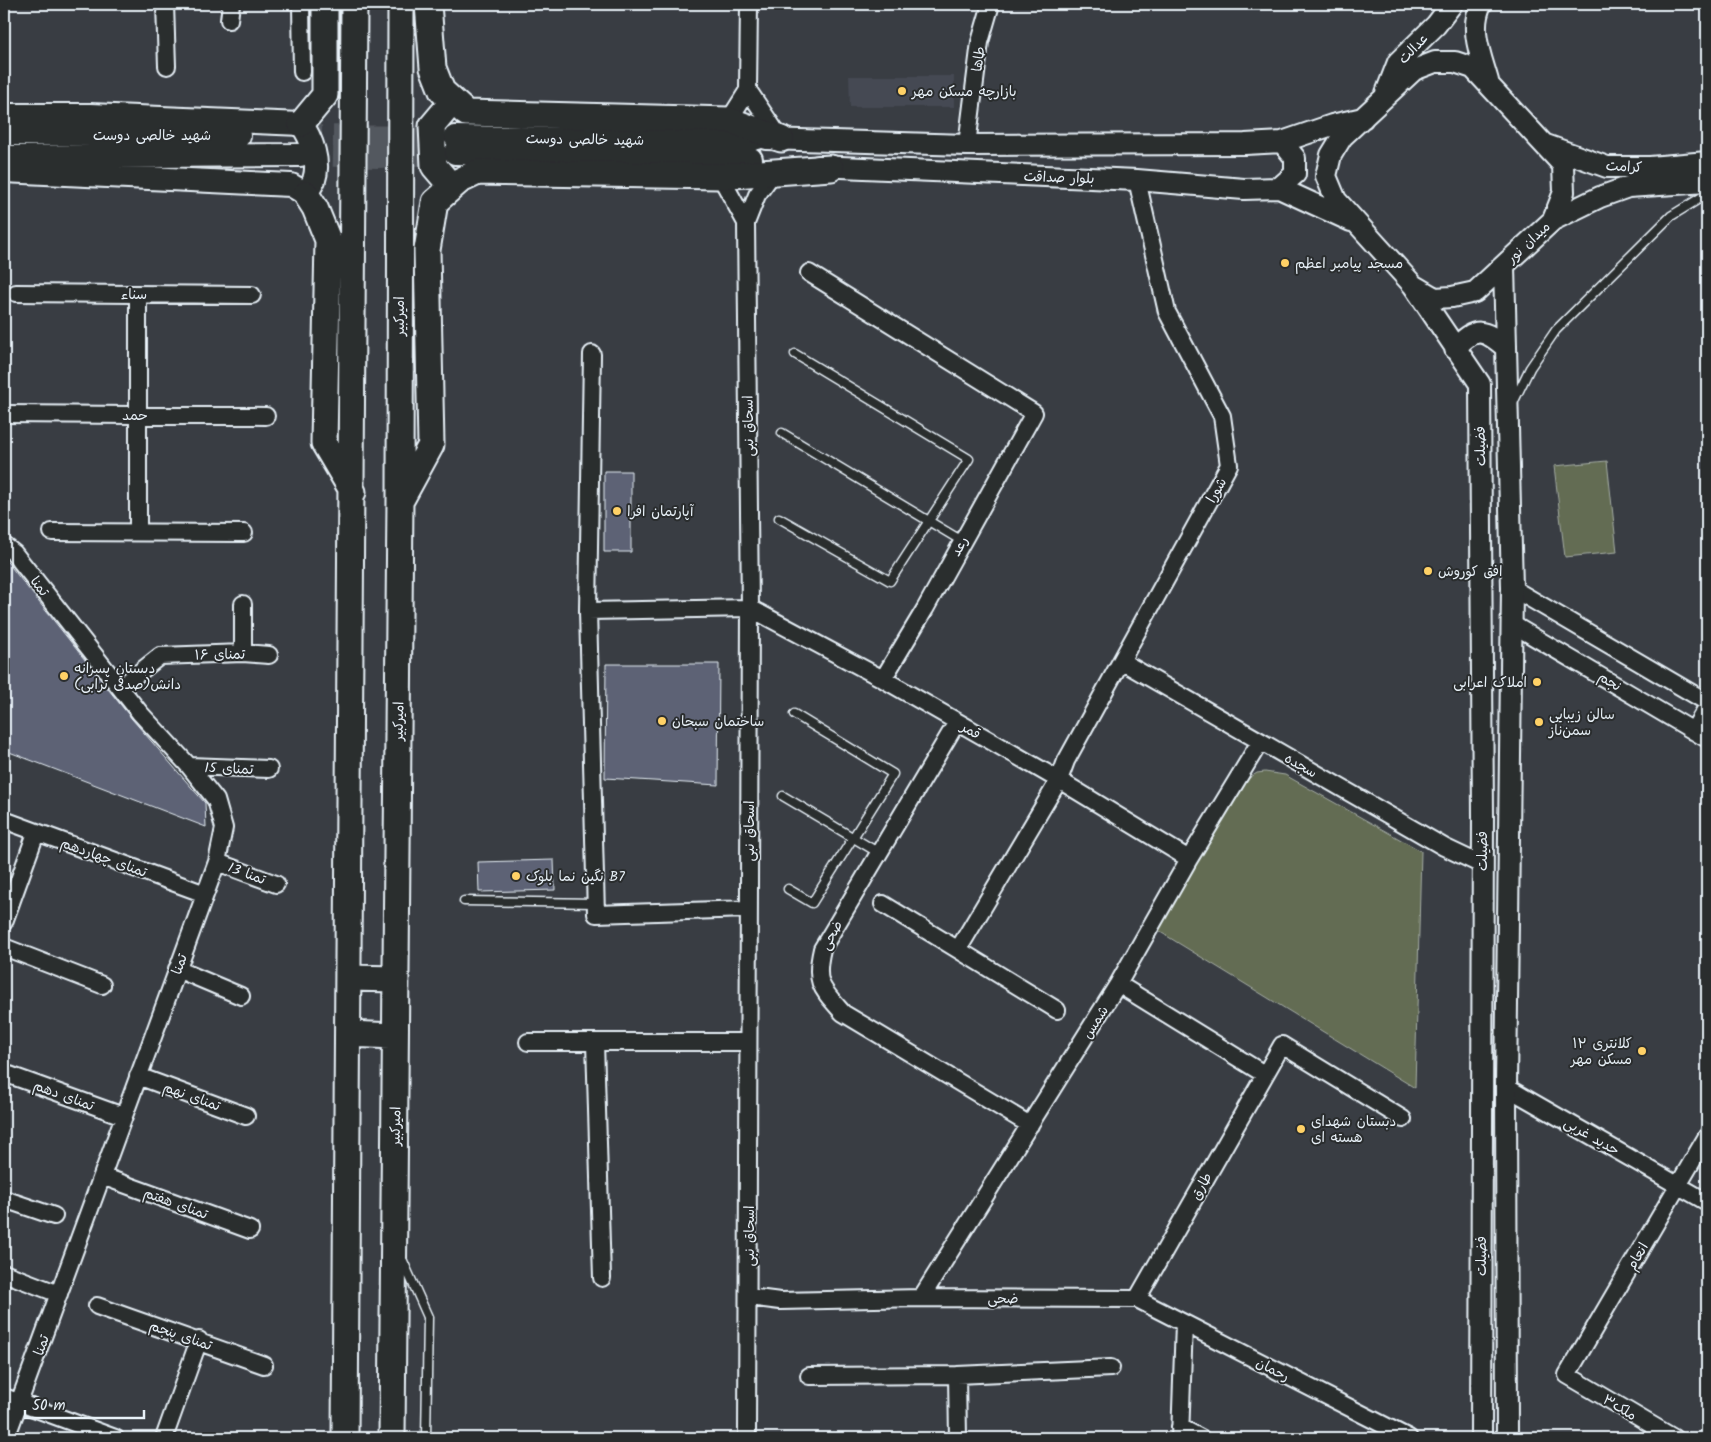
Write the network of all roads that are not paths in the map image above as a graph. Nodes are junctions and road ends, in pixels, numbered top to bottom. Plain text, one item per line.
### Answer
1 (165, 4) edge
2 (301, 4) edge
3 (326, 4) edge
4 (354, 4) edge
5 (400, 4) edge
6 (428, 4) edge
7 (749, 4) edge
8 (991, 4) edge
9 (1452, 4) edge
10 (1481, 4) edge
11 (167, 66) dead end
12 (302, 72) dead end
13 (1490, 86) junction
14 (748, 90) junction
15 (1384, 98) junction
16 (453, 101) junction
17 (4, 115) edge
18 (1363, 118) junction
19 (729, 120) junction
20 (4, 134) edge
21 (301, 139) junction
22 (781, 139) junction
23 (1282, 142) junction
24 (967, 144) junction
25 (1544, 144) junction
26 (455, 145) tunnel mouth
27 (754, 149) junction
28 (4, 157) edge
29 (715, 159) junction
30 (1707, 162) edge
31 (831, 168) junction
32 (4, 171) edge
33 (774, 172) junction
34 (1137, 180) junction
35 (1707, 182) edge
36 (452, 187) junction
37 (1278, 188) junction
38 (306, 194) junction
39 (1707, 194) edge
40 (1553, 220) junction
41 (746, 223) junction
42 (1359, 225) junction
43 (1504, 266) junction
44 (809, 273) dead end
45 (1413, 285) junction
46 (16, 294) dead end
47 (138, 294) junction
48 (252, 295) dead end
49 (1505, 347) junction
50 (1456, 349) junction
51 (592, 354) dead end
52 (795, 354) dead end
53 (1507, 413) junction
54 (4, 414) edge
55 (138, 415) junction
56 (266, 416) dead end
57 (782, 433) dead end
58 (353, 492) junction
59 (400, 500) junction
60 (779, 518) dead end
61 (928, 520) junction
62 (52, 532) dead end
63 (138, 532) junction
64 (244, 533) dead end
65 (962, 541) junction
66 (4, 545) edge
67 (1482, 580) junction
68 (1512, 588) junction
69 (243, 604) dead end
70 (750, 608) junction
71 (588, 611) junction
72 (1482, 616) junction
73 (1512, 624) junction
74 (243, 654) junction
75 (269, 655) dead end
76 (1121, 662) junction
77 (883, 678) junction
78 (121, 687) junction
79 (1707, 702) edge
80 (1707, 707) edge
81 (794, 714) dead end
82 (957, 722) junction
83 (1700, 735) edge
84 (1260, 742) junction
85 (189, 766) junction
86 (270, 769) dead end
87 (1059, 780) junction
88 (782, 796) dead end
89 (4, 820) edge
90 (36, 833) junction
91 (853, 837) junction
92 (879, 853) junction
93 (1189, 859) junction
94 (217, 862) junction
95 (1482, 865) junction
96 (276, 884) dead end
97 (788, 889) dead end
98 (205, 894) junction
99 (464, 901) dead end
100 (596, 903) junction
101 (883, 904) dead end
102 (748, 909) junction
103 (4, 922) edge
104 (4, 948) edge
105 (959, 948) junction
106 (177, 969) junction
107 (349, 978) junction
108 (396, 979) junction
109 (1118, 984) junction
110 (102, 985) dead end
111 (241, 996) dead end
112 (1057, 1010) dead end
113 (348, 1034) junction
114 (395, 1036) junction
115 (528, 1042) dead end
116 (595, 1042) junction
117 (748, 1042) junction
118 (4, 1073) edge
119 (1264, 1074) junction
120 (138, 1076) junction
121 (1506, 1087) junction
122 (124, 1116) junction
123 (246, 1116) dead end
124 (1403, 1119) dead end
125 (1030, 1125) junction
126 (1707, 1136) edge
127 (102, 1176) junction
128 (1679, 1185) junction
129 (4, 1200) edge
130 (1707, 1202) edge
131 (54, 1216) dead end
132 (250, 1230) dead end
133 (393, 1241) junction
134 (4, 1273) edge
135 (602, 1278) dead end
136 (59, 1294) junction
137 (749, 1297) junction
138 (921, 1298) junction
139 (1137, 1299) junction
140 (97, 1306) dead end
141 (1184, 1323) junction
142 (199, 1340) junction
143 (264, 1365) dead end
144 (1111, 1368) dead end
145 (957, 1375) junction
146 (1567, 1375) joint
147 (809, 1376) dead end
148 (4, 1397) edge
149 (19, 1403) junction
150 (1180, 1433) edge
151 (6, 1438) edge
152 (115, 1438) edge
153 (164, 1438) edge
154 (345, 1438) edge
155 (392, 1438) edge
156 (426, 1438) edge
157 (747, 1438) edge
158 (958, 1438) edge
159 (1201, 1438) edge
160 (1408, 1438) edge
161 (1481, 1438) edge
162 (1507, 1438) edge
163 (1674, 1438) edge

1 - 11 street
2 - 12 street
3 - 21 main road
4 - 58 main road
5 - 59 main road, امیرکبیر
6 - 16 main road
7 - 14 street
8 - 24 street, طاها
9 - 15 street, عدالت
10 - 13 street
13 - 15 street, میدان نور
13 - 25 street, میدان نور
14 - 19 street
14 - 22 street
15 - 18 street, میدان نور
16 - 19 main road
16 - 36 main road
17 - 21 main road
18 - 23 street
18 - 42 street, میدان نور
19 - 22 main road
20 - 21 main road, شهید خالصی دوست
21 - 28 main road, شهید خالصی دوست
21 - 38 main road
22 - 24 street
22 - 27 street
23 - 24 street
23 - 37 street
25 - 30 street, کرامت
25 - 40 street, میدان نور
26 - 29 main road, شهید خالصی دوست
27 - 29 main road, شهید خالصی دوست
27 - 31 street, بلوار صداقت
29 - 33 main road
29 - 36 main road
29 - 41 street
31 - 33 main road
31 - 34 street, بلوار صداقت
32 - 38 main road
33 - 41 street
34 - 37 street, بلوار صداقت
34 - 76 street, شورا
35 - 40 street, کرامت
36 - 59 main road
37 - 42 street, بلوار صداقت
38 - 58 main road
39 - 53 lane
40 - 43 street, میدان نور
41 - 70 street, اسحاق نبی
42 - 45 street, میدان نور
43 - 45 street, میدان نور
43 - 49 street, فضیلت
44 - 65 street, رعد
45 - 50 street, فضیلت
46 - 47 street, سناء
47 - 48 street, سناء
47 - 55 street
49 - 50 street
49 - 53 street, فضیلت
50 - 67 street, فضیلت
51 - 71 street
52 - 61 lane
53 - 68 street, فضیلت
54 - 55 street, حمد
55 - 56 street, حمد
55 - 63 street
57 - 61 lane
58 - 107 main road
59 - 108 main road, امیرکبیر
60 - 61 lane
61 - 65 lane
62 - 63 street
63 - 64 street
65 - 77 street, رعد
66 - 78 street, تمنا
67 - 68 street
67 - 72 street, فضیلت
68 - 73 street, فضیلت
68 - 79 street
69 - 74 street
70 - 71 street
70 - 77 street, قمر
70 - 102 street, اسحاق نبی
71 - 100 street
72 - 73 street
72 - 95 street, فضیلت
73 - 83 street, نجم
73 - 121 street, فضیلت
74 - 75 street, تمنای ۱۶
74 - 78 street, تمنای ۱۶
76 - 84 street, سجده
76 - 87 street, شورا
77 - 82 street, قمر
78 - 85 street, تمنا
80 - 83 street
81 - 91 lane
82 - 87 street, قمر
82 - 92 street, ضحی
84 - 93 street, شمس
84 - 95 street, سجده
85 - 86 street, تمنای 15
85 - 94 street, تمنا
87 - 93 street, قمر
87 - 105 street, شورا
88 - 91 lane
89 - 90 street, تمنای چهاردهم
90 - 98 street, تمنای چهاردهم
90 - 103 street
91 - 92 lane
91 - 97 lane
92 - 125 street, ضحی
93 - 109 street, شمس
94 - 96 street, تمنا 13
94 - 98 street, تمنا
95 - 161 street, فضیلت
98 - 106 street, تمنا
99 - 100 lane
100 - 102 street
101 - 105 street
102 - 117 street, اسحاق نبی
104 - 110 street
105 - 112 street
106 - 111 street
106 - 120 street, تمنا
107 - 108 main road
107 - 113 main road
108 - 114 main road, امیرکبیر
109 - 119 street
109 - 125 street, شمس
113 - 114 main road
113 - 154 main road
114 - 133 main road, امیرکبیر
115 - 116 street
116 - 117 street
116 - 135 street
117 - 137 street, اسحاق نبی
118 - 122 street, تمنای دهم
119 - 124 street, طارق
119 - 139 street, طارق
120 - 122 street, تمنا
120 - 123 street, تمنای نهم
121 - 128 street, حدید غربی
121 - 162 street, فضیلت
122 - 127 street, تمنا
125 - 138 street, شمس
126 - 128 street, انعام
127 - 132 street, تمنای هفتم
127 - 136 street, تمنا
128 - 130 street, حدید غربی
128 - 146 street, انعام
129 - 131 street
133 - 155 main road, امیرکبیر
133 - 156 lane
134 - 136 street
136 - 149 street, تمنا
137 - 138 street, ضحی
137 - 157 street, اسحاق نبی
138 - 139 street, ضحی
139 - 141 street, رحمان
140 - 142 street, تمنای پنجم
141 - 150 street
141 - 160 street, رحمان
142 - 143 street, تمنای پنجم
142 - 153 street
144 - 145 street
145 - 147 street
145 - 158 street
146 - 163 street, ملک۳
148 - 149 street
149 - 151 street, تمنا
149 - 152 street
150 - 159 street

